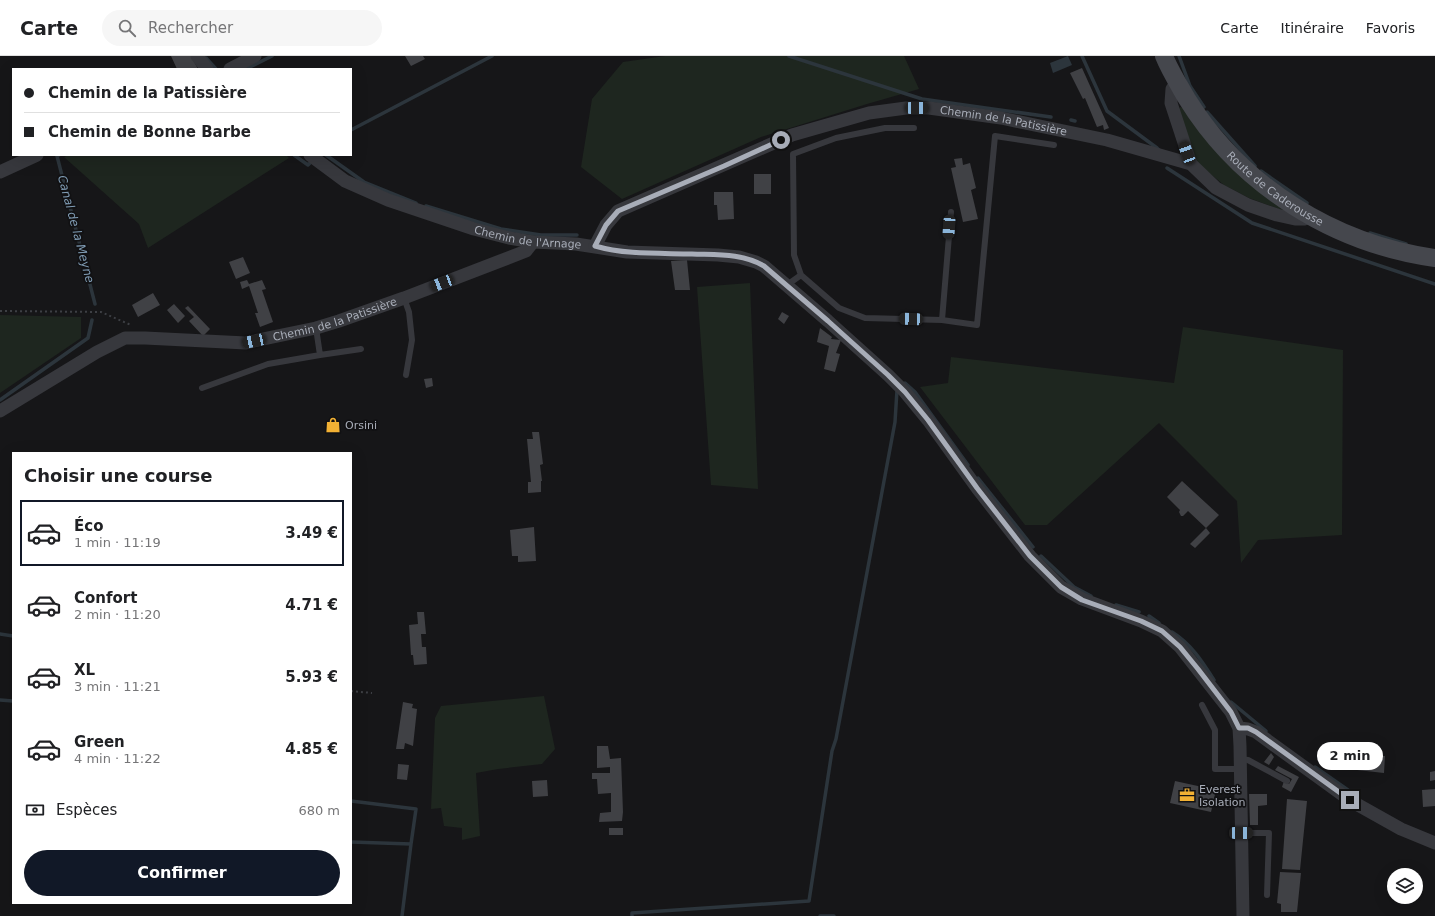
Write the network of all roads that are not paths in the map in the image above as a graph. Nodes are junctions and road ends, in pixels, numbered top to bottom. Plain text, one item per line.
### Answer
1 (197, 56) edge
2 (255, 56) edge
3 (1164, 56) edge
4 (206, 68) edge
5 (232, 68) edge
6 (1177, 82) junction
7 (914, 128) dead end
8 (1054, 145) dead end
9 (35, 156) edge
10 (311, 156) edge
11 (1191, 164) junction
12 (0, 172) edge
13 (951, 212) dead end
14 (1310, 217) junction
15 (533, 242) junction
16 (595, 246) junction
17 (1435, 258) edge
18 (801, 275) junction
19 (787, 285) junction
20 (404, 298) junction
21 (942, 320) junction
22 (316, 328) junction
23 (361, 348) dead end
24 (320, 355) junction
25 (406, 375) dead end
26 (202, 388) dead end
27 (0, 410) edge
28 (1202, 705) dead end
29 (1239, 728) junction
30 (1240, 764) junction
31 (1288, 781) dead end
32 (1241, 833) junction
33 (1435, 843) edge
34 (1267, 895) dead end
35 (1243, 916) edge

1 - 4 street
2 - 5 street
3 - 6 street, Route de Caderousse
6 - 11 street
6 - 14 street, Route de Caderousse
7 - 18 lane
8 - 21 lane
9 - 12 street
10 - 15 street, Chemin de l'Arnage
11 - 14 street, Chemin de la Patissière
11 - 16 street, Chemin de la Patissière
13 - 21 lane
14 - 17 street, Route de Caderousse
15 - 16 street, Chemin de l'Arnage
15 - 20 street, Chemin de la Patissière
16 - 19 street, Chemin de l'Arnage
18 - 19 lane
18 - 21 lane
19 - 29 street, Chemin de l'Arnage
20 - 22 street, Chemin de la Patissière
20 - 25 lane
22 - 24 lane
22 - 27 street, Chemin de la Patissière
23 - 24 lane
24 - 26 lane
28 - 30 lane
29 - 30 street
29 - 33 street
30 - 31 lane
30 - 32 street
32 - 34 lane
32 - 35 street

